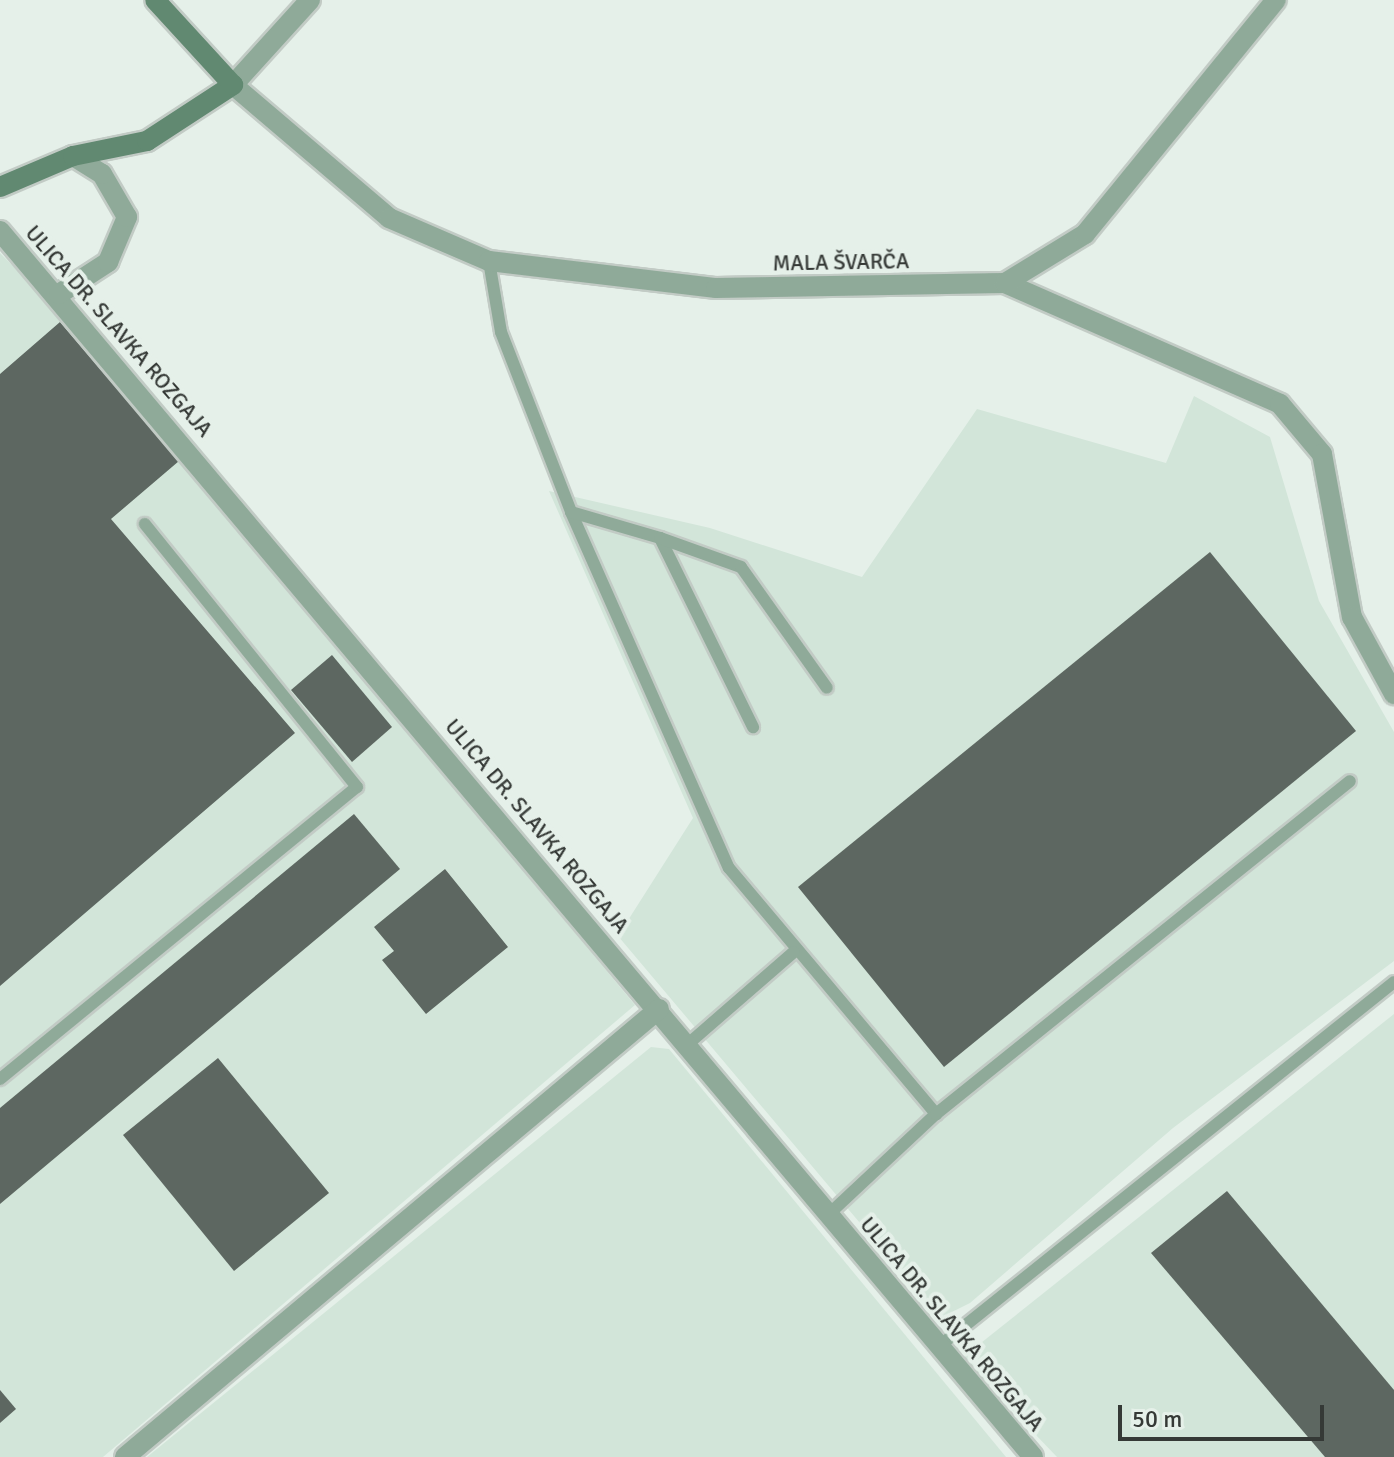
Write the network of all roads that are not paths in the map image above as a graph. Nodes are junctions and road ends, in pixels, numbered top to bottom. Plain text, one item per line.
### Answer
1 (155, 0) edge
2 (310, 0) edge
3 (1276, 0) edge
4 (233, 85) junction
5 (73, 156) junction
6 (0, 187) edge
7 (0, 231) edge
8 (489, 261) junction
9 (1005, 283) junction
10 (59, 294) junction
11 (571, 512) junction
12 (145, 524) dead end
13 (660, 538) junction
14 (827, 688) dead end
15 (1394, 694) edge
16 (753, 727) dead end
17 (1350, 781) dead end
18 (794, 952) junction
19 (1394, 982) edge
20 (659, 1009) junction
21 (688, 1044) junction
22 (0, 1079) edge
23 (936, 1114) junction
24 (829, 1214) junction
25 (937, 1348) junction
26 (125, 1457) edge
27 (1033, 1457) edge

1 - 4 street, MALA ŠVARČA
2 - 4 street
3 - 9 street
4 - 5 street
4 - 8 street, MALA ŠVARČA
5 - 6 street
5 - 10 street
7 - 10 street, ULICA DR. SLAVKA ROZGAJA
8 - 9 street, MALA ŠVARČA
8 - 11 lane
9 - 15 street, MALA ŠVARČA
10 - 20 street, ULICA DR. SLAVKA ROZGAJA
11 - 13 lane
11 - 18 lane
12 - 22 lane
13 - 14 lane
13 - 16 lane
17 - 23 lane
18 - 21 lane
18 - 23 lane
19 - 25 lane
20 - 21 street, ULICA DR. SLAVKA ROZGAJA
20 - 26 street
21 - 24 street, ULICA DR. SLAVKA ROZGAJA
23 - 24 lane
24 - 25 street, ULICA DR. SLAVKA ROZGAJA
25 - 27 street, ULICA DR. SLAVKA ROZGAJA

